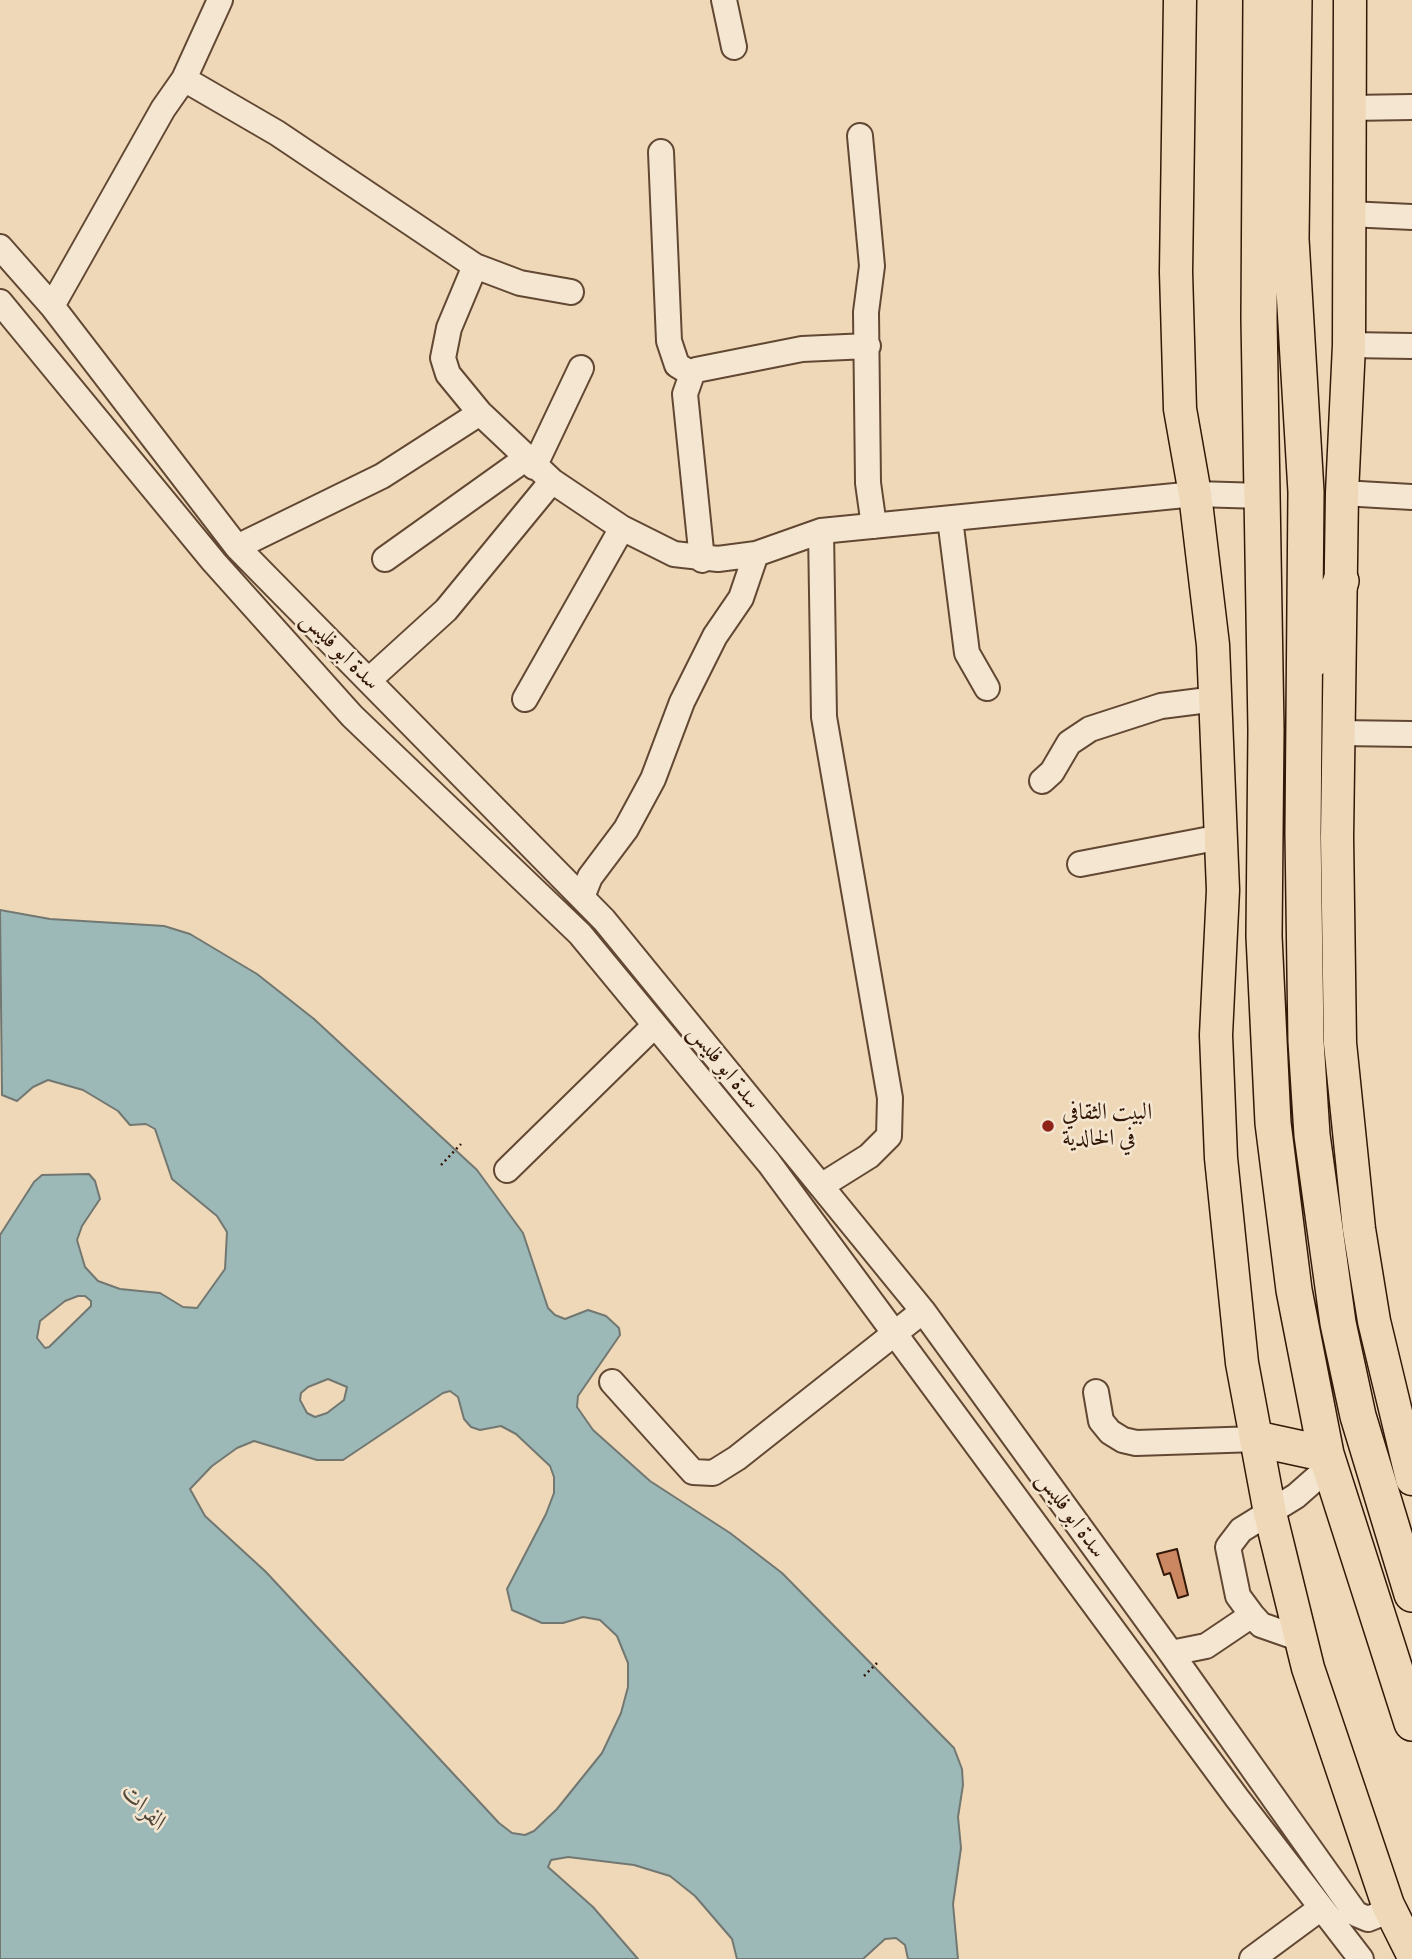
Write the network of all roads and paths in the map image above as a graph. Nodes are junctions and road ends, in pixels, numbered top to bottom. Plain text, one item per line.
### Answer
1 (219, 0) edge
2 (724, 0) edge
3 (1180, 0) edge
4 (1261, 0) edge
5 (1294, 0) edge
6 (1350, 0) edge
7 (734, 47) dead end
8 (184, 79) junction
9 (1412, 107) edge
10 (1350, 108) junction
11 (860, 136) dead end
12 (661, 152) dead end
13 (1349, 214) junction
14 (1412, 217) edge
15 (0, 247) edge
16 (475, 266) junction
17 (571, 292) dead end
18 (0, 302) edge
19 (52, 306) junction
20 (1349, 345) junction
21 (868, 346) junction
22 (1412, 346) edge
23 (581, 368) dead end
24 (692, 374) junction
25 (480, 413) junction
26 (537, 469) junction
27 (1342, 493) junction
28 (1195, 494) junction
29 (1263, 496) junction
30 (1412, 497) edge
31 (950, 519) junction
32 (874, 526) junction
33 (622, 528) junction
34 (821, 531) junction
35 (237, 547) junction
36 (756, 554) junction
37 (385, 558) dead end
38 (702, 560) junction
39 (1341, 581) junction
40 (369, 680) junction
41 (1303, 686) junction
42 (987, 688) dead end
43 (524, 699) dead end
44 (1216, 699) junction
45 (1339, 733) junction
46 (1412, 734) edge
47 (1042, 782) dead end
48 (1221, 837) junction
49 (1080, 864) dead end
50 (582, 897) junction
51 (655, 1025) junction
52 (1268, 1039) junction
53 (1306, 1041) junction
54 (461, 1144) dead end
55 (441, 1165) dead end
56 (507, 1170) dead end
57 (821, 1186) junction
58 (923, 1311) junction
59 (894, 1333) junction
60 (612, 1382) dead end
61 (1096, 1392) dead end
62 (1257, 1439) junction
63 (1328, 1460) junction
64 (1412, 1479) edge
65 (1270, 1513) junction
66 (1412, 1594) edge
67 (1252, 1615) junction
68 (1301, 1639) junction
69 (1171, 1653) junction
70 (877, 1663) dead end
71 (864, 1676) dead end
72 (1412, 1723) edge
73 (1388, 1905) junction
74 (1321, 1908) junction
75 (1412, 1952) edge
76 (1252, 1959) edge
77 (1361, 1959) edge

1 - 8 street
2 - 7 street
3 - 28 main road
4 - 29 highway
5 - 41 highway
6 - 10 main road
8 - 16 street
8 - 19 street
9 - 10 street
10 - 13 main road
11 - 21 street
12 - 24 street
13 - 14 street
13 - 20 main road
15 - 19 street, سدة ابو فليس
16 - 17 street
16 - 25 street
18 - 51 street, سدة ابو فليس
19 - 35 street, سدة ابو فليس
20 - 22 street
20 - 27 main road
21 - 24 street
21 - 32 street
23 - 26 street
24 - 38 street
25 - 26 street
25 - 35 street
26 - 33 street
26 - 37 street
26 - 40 street
27 - 30 street
27 - 39 main road
28 - 29 street
28 - 31 street
28 - 44 main road
29 - 52 highway
31 - 32 street
31 - 42 street
32 - 34 street
33 - 38 street
33 - 43 street
34 - 36 street
34 - 57 street
35 - 40 street, سدة ابو فليس
36 - 38 street
36 - 50 street
39 - 41 highway
39 - 45 main road
40 - 50 street, سدة ابو فليس
41 - 53 highway
44 - 47 street
44 - 48 main road
45 - 46 street
45 - 64 main road
48 - 49 street
48 - 62 main road
50 - 57 street, سدة ابو فليس
51 - 56 street
51 - 59 street, سدة ابو فليس
52 - 53 highway
52 - 63 highway
53 - 66 highway
54 - 55 path
57 - 58 street, سدة ابو فليس
58 - 59 street
58 - 69 street, سدة ابو فليس
59 - 60 street
59 - 74 street, سدة ابو فليس
61 - 62 street
62 - 63 highway
62 - 65 main road
63 - 65 street
63 - 72 highway
65 - 67 street
65 - 68 main road
67 - 68 street
67 - 69 street
68 - 73 main road
69 - 73 street, سدة ابو فليس
70 - 71 path
73 - 75 main road
74 - 76 street
74 - 77 street, سدة ابو فليس

